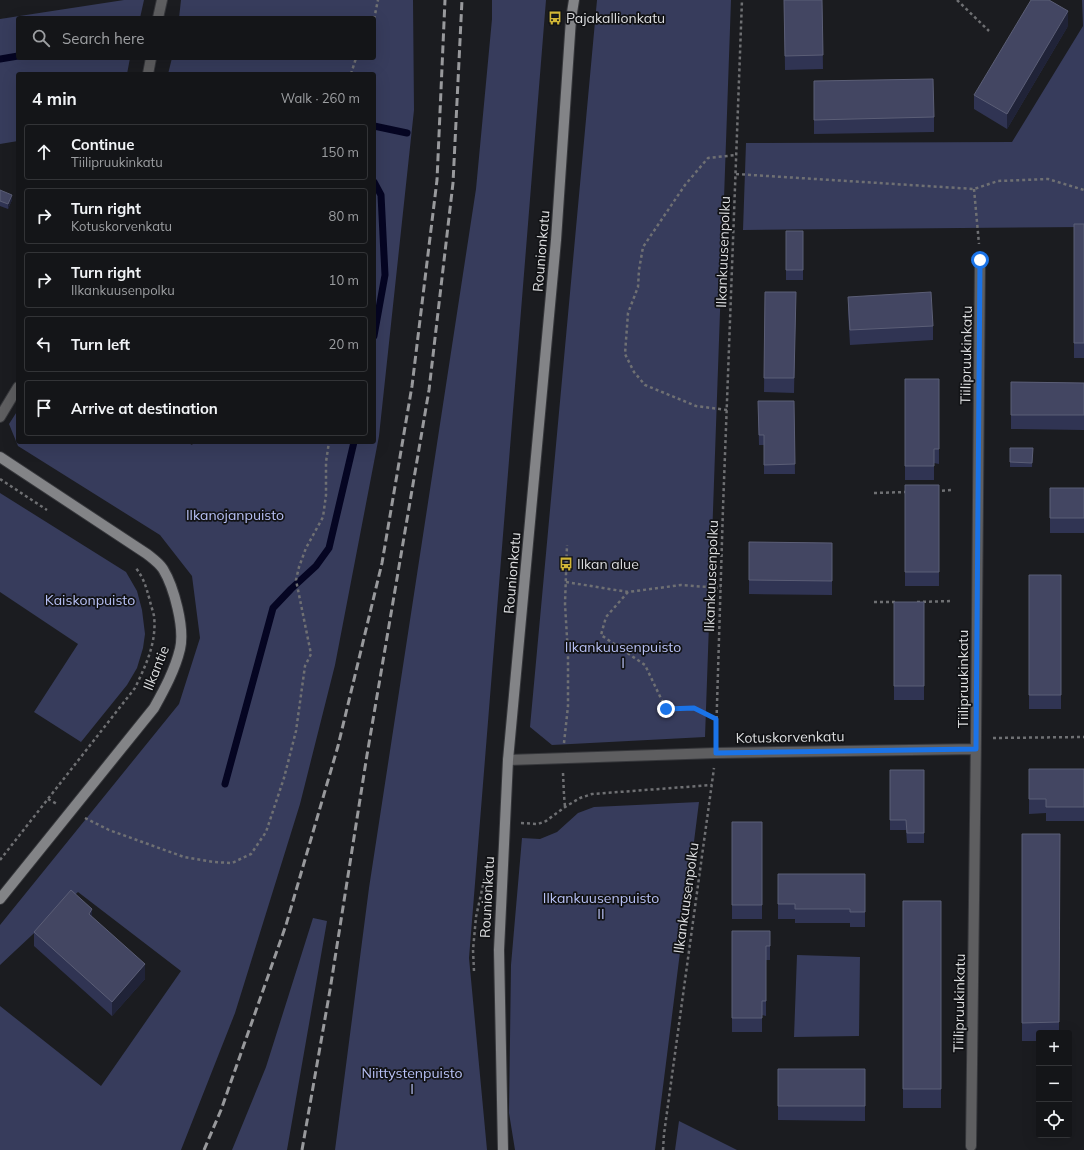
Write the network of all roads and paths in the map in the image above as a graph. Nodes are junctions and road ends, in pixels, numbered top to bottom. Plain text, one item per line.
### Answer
1 (162, 0) edge
2 (378, 0) edge
3 (574, 0) edge
4 (742, 0) edge
5 (957, 0) edge
6 (158, 16) edge
7 (375, 16) edge
8 (989, 31) dead end
9 (151, 60) edge
10 (355, 60) edge
11 (148, 72) edge
12 (352, 72) edge
13 (736, 154) junction
14 (736, 174) junction
15 (974, 189) junction
16 (1084, 190) edge
17 (980, 260) joint
18 (16, 390) edge
19 (727, 410) junction
20 (0, 417) edge
21 (329, 444) edge
22 (0, 457) edge
23 (0, 480) edge
24 (953, 490) dead end
25 (929, 491) edge
26 (913, 492) edge
27 (874, 493) dead end
28 (53, 514) dead end
29 (567, 545) dead end
30 (133, 565) dead end
31 (566, 582) junction
32 (721, 588) junction
33 (628, 592) junction
34 (952, 601) dead end
35 (874, 602) dead end
36 (898, 602) edge
37 (913, 602) edge
38 (716, 719) junction
39 (1084, 737) edge
40 (976, 738) junction
41 (976, 749) junction
42 (716, 753) junction
43 (562, 758) junction
44 (508, 760) junction
45 (712, 785) junction
46 (565, 807) junction
47 (71, 811) junction
48 (506, 821) junction
49 (0, 860) edge
50 (0, 899) edge
51 (476, 917) dead end
52 (474, 971) dead end
53 (971, 1146) dead end
54 (503, 1150) edge
55 (663, 1150) edge

1 - 6 street
2 - 7 path
3 - 44 main road, Rounionkatu
4 - 13 path, Ilkankuusenpolku
5 - 8 path
9 - 11 street
10 - 12 path
13 - 14 path, Ilkankuusenpolku
13 - 19 path
14 - 15 path
14 - 19 path, Ilkankuusenpolku
15 - 16 path
15 - 17 path
17 - 40 street, Tiilipruukinkatu
18 - 20 street
19 - 32 path, Ilkankuusenpolku
21 - 47 path
22 - 47 main road, Ilkantie
23 - 28 path
24 - 25 path
26 - 27 path
29 - 31 path
30 - 49 path
31 - 33 path
31 - 43 path
32 - 33 path
32 - 38 path, Ilkankuusenpolku
33 - 38 path
34 - 37 path
35 - 36 path
38 - 42 path, Ilkankuusenpolku
39 - 40 path
40 - 41 street, Tiilipruukinkatu
41 - 42 street, Kotuskorvenkatu
41 - 53 street, Tiilipruukinkatu
42 - 43 street, Kotuskorvenkatu
42 - 45 path, Ilkankuusenpolku
43 - 44 street, Kotuskorvenkatu
43 - 46 path
44 - 48 main road, Rounionkatu
45 - 46 path
45 - 55 path, Ilkankuusenpolku
46 - 48 path
47 - 50 main road, Ilkantie
48 - 54 main road, Rounionkatu
51 - 52 path

